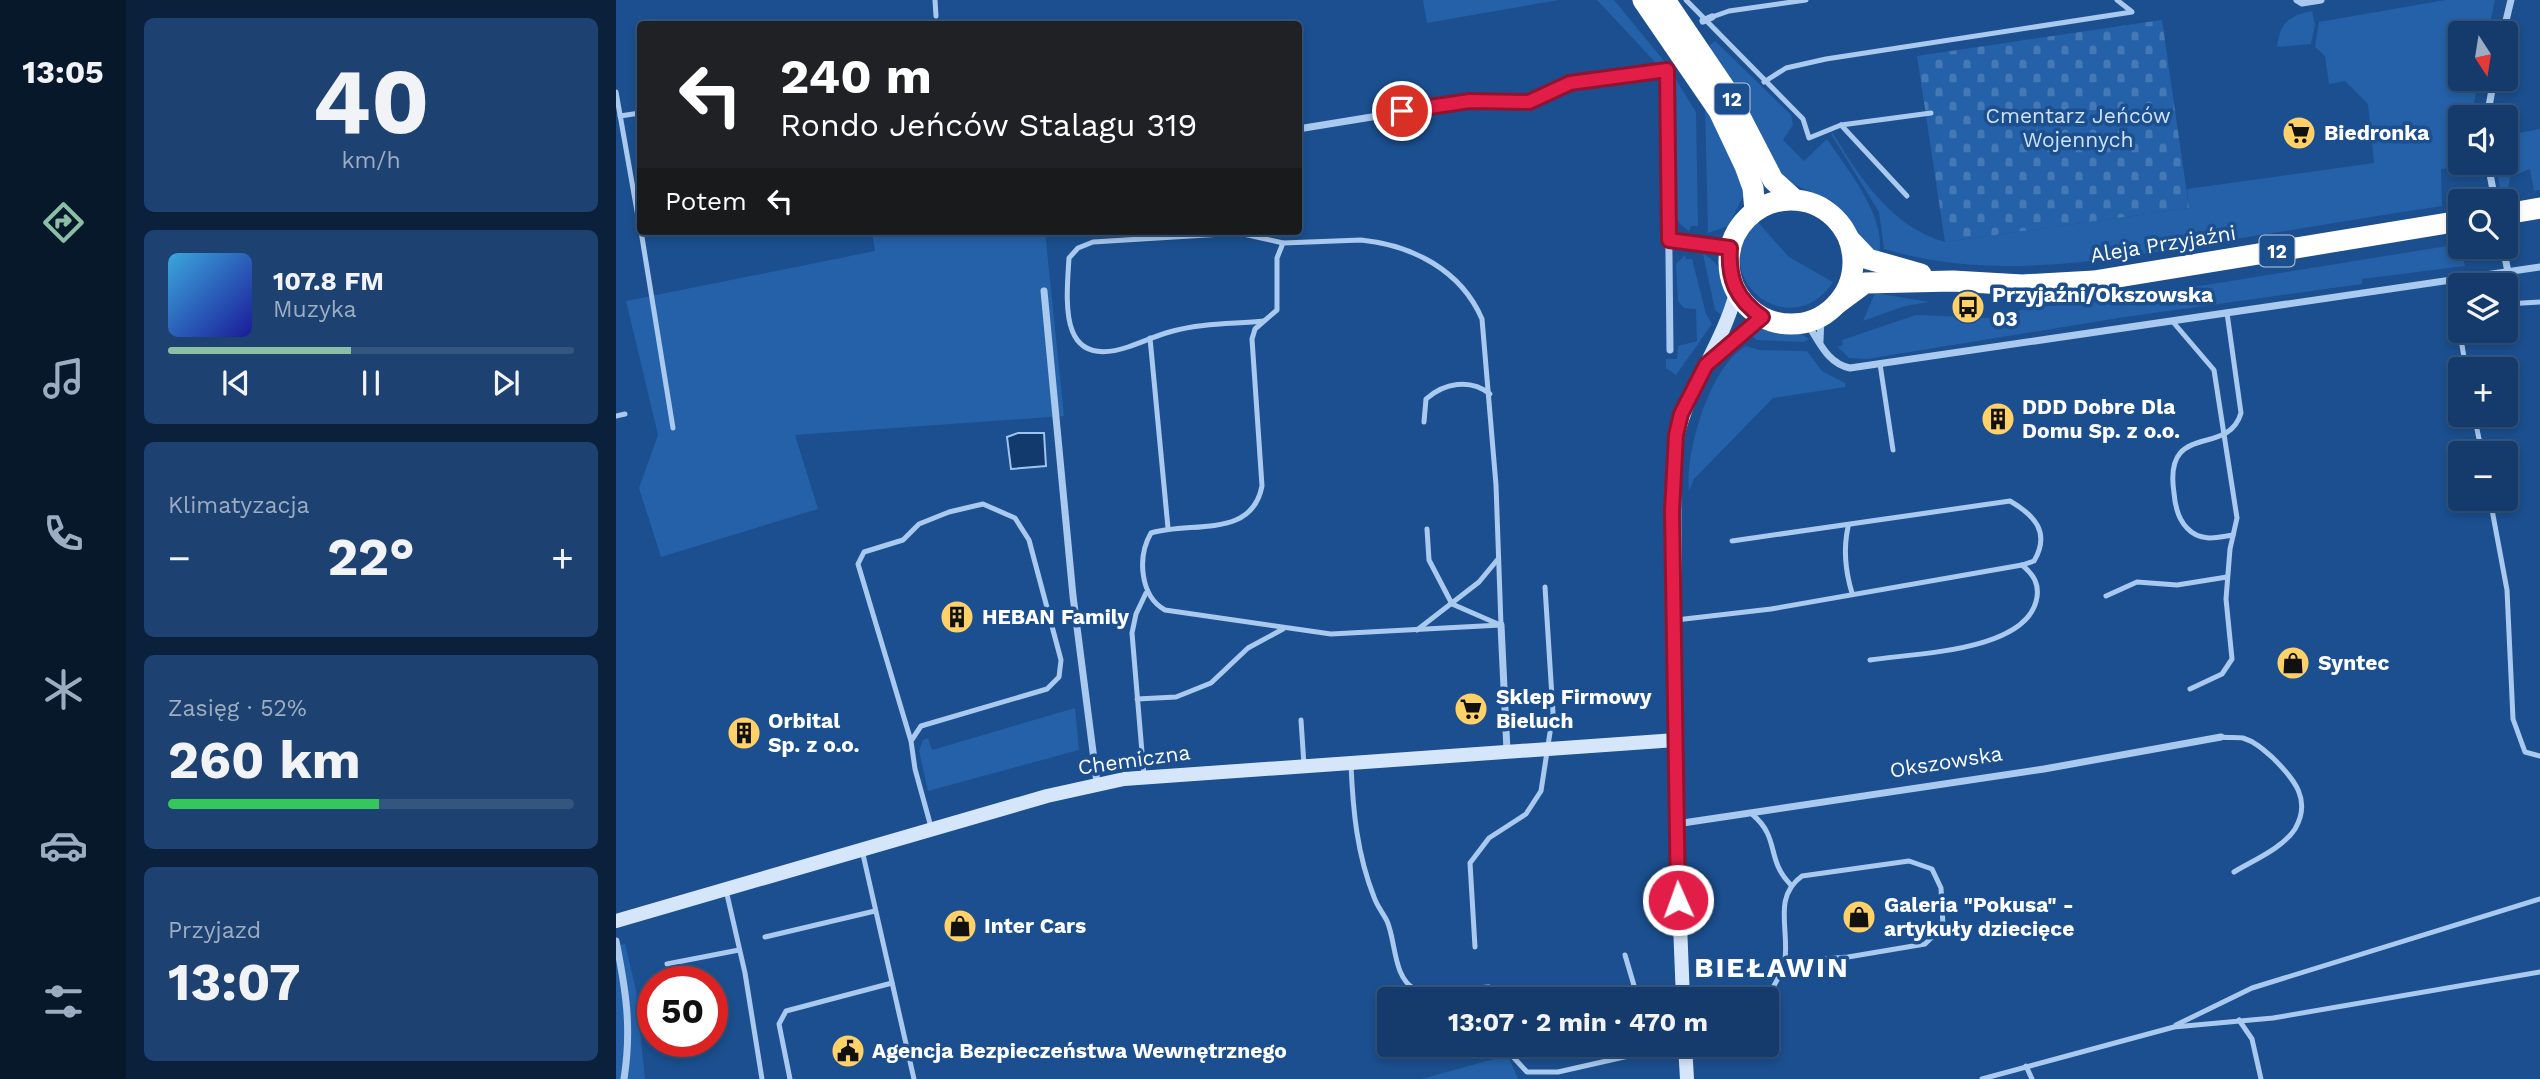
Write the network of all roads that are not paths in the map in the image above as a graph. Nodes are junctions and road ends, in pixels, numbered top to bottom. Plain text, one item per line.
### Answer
1 (935, 0) edge
2 (1643, 0) edge
3 (1665, 0) edge
4 (1686, 0) edge
5 (1806, 0) edge
6 (2117, 0) edge
7 (2297, 0) edge
8 (2321, 0) edge
9 (2511, 0) edge
10 (936, 16) dead end
11 (1712, 18) joint
12 (1703, 20) junction
13 (2506, 21) edge
14 (1764, 82) junction
15 (616, 92) edge
16 (1931, 113) dead end
17 (637, 114) edge
18 (621, 116) junction
19 (1841, 125) junction
20 (1302, 128) edge
21 (1907, 196) dead end
22 (1794, 199) junction
23 (637, 206) edge
24 (2540, 208) edge
25 (1755, 211) junction
26 (2518, 212) edge
27 (2448, 223) edge
28 (642, 235) edge
29 (1207, 235) edge
30 (1248, 235) edge
31 (1848, 239) junction
32 (1669, 240) junction
33 (1283, 243) junction
34 (1730, 248) junction
35 (2505, 259) edge
36 (2540, 267) edge
37 (2508, 272) junction
38 (2502, 273) edge
39 (2448, 281) edge
40 (1954, 282) junction
41 (1044, 291) dead end
42 (1736, 293) junction
43 (2540, 302) edge
44 (1838, 303) junction
45 (2518, 303) edge
46 (2227, 313) junction
47 (1762, 317) junction
48 (1814, 319) junction
49 (1265, 321) junction
50 (2173, 322) junction
51 (1150, 338) junction
52 (1821, 345) junction
53 (1670, 350) dead end
54 (1880, 364) junction
55 (1706, 365) junction
56 (1490, 394) junction
57 (625, 414) dead end
58 (616, 416) edge
59 (1423, 422) dead end
60 (673, 428) dead end
61 (2224, 435) junction
62 (1893, 450) dead end
63 (2492, 511) edge
64 (1848, 527) junction
65 (1168, 528) junction
66 (1427, 529) dead end
67 (2233, 535) junction
68 (1732, 541) dead end
69 (1498, 559) junction
70 (2022, 565) junction
71 (2227, 578) junction
72 (1545, 587) dead end
73 (1146, 593) junction
74 (1852, 593) junction
75 (2106, 596) dead end
76 (1452, 604) junction
77 (1673, 620) junction
78 (1501, 625) junction
79 (1283, 629) junction
80 (1417, 630) junction
81 (1870, 660) dead end
82 (2190, 689) dead end
83 (1137, 699) junction
84 (1301, 720) dead end
85 (2221, 737) joint
86 (1676, 740) junction
87 (911, 741) junction
88 (1546, 749) junction
89 (1507, 751) junction
90 (2540, 756) edge
91 (1350, 762) junction
92 (1304, 765) junction
93 (1144, 776) junction
94 (1097, 783) junction
95 (1753, 815) junction
96 (1676, 824) junction
97 (932, 831) junction
98 (862, 850) junction
99 (2234, 873) dead end
100 (1790, 884) junction
101 (726, 890) junction
102 (2540, 899) edge
103 (875, 911) junction
104 (616, 921) edge
105 (765, 937) dead end
106 (616, 941) edge
107 (1475, 947) dead end
108 (739, 950) junction
109 (1625, 955) dead end
110 (1785, 962) junction
111 (667, 964) dead end
112 (2540, 972) edge
113 (892, 983) junction
114 (1411, 987) edge
115 (1634, 987) edge
116 (1683, 987) edge
117 (1773, 987) edge
118 (2239, 1020) junction
119 (2174, 1027) junction
120 (1514, 1057) edge
121 (1614, 1057) edge
122 (1684, 1057) edge
123 (2026, 1066) junction
124 (624, 1079) edge
125 (762, 1079) edge
126 (790, 1079) edge
127 (914, 1079) edge
128 (1687, 1079) edge
129 (1982, 1079) edge
130 (2032, 1079) edge
131 (2261, 1079) edge

1 - 10 lane
2 - 25 highway, 12
3 - 22 highway, 12
4 - 12 lane
5 - 11 lane
6 - 14 lane
7 - 8 street
9 - 13 street
11 - 12 street
12 - 14 lane
14 - 19 lane
15 - 18 lane
16 - 19 lane
17 - 18 lane
18 - 23 lane
19 - 21 lane
20 - 32 street
22 - 25 highway
22 - 31 highway, 12
24 - 26 highway
25 - 34 highway
27 - 40 highway, Aleja Przyjaźni / 12
28 - 60 lane
29 - 51 lane
30 - 33 lane
31 - 40 highway, Aleja Przyjaźni / 12
31 - 44 highway, 12
32 - 34 street
32 - 53 street
33 - 49 lane
33 - 56 lane
34 - 42 highway
35 - 37 street
36 - 37 street
37 - 38 street
39 - 46 street
40 - 44 highway, Aleja Przyjaźni / 12
41 - 94 street
42 - 47 highway
42 - 55 street
43 - 45 lane
44 - 48 highway, 12
46 - 50 street
46 - 61 lane
47 - 48 highway
47 - 55 street
48 - 52 street
48 - 52 street
49 - 51 lane
49 - 65 lane
50 - 54 street
50 - 61 lane
51 - 65 lane
52 - 54 street
54 - 62 lane
55 - 77 street
56 - 59 lane
56 - 69 lane
57 - 58 lane
61 - 67 lane
61 - 67 lane
63 - 90 lane
64 - 68 lane
64 - 70 lane
64 - 74 lane
65 - 73 lane
66 - 76 lane
67 - 71 lane
69 - 76 lane
69 - 78 lane
70 - 74 lane
70 - 81 lane
71 - 75 lane
71 - 82 lane
72 - 88 lane
73 - 79 lane
73 - 83 lane
74 - 77 lane
76 - 78 lane
76 - 80 lane
77 - 86 street
78 - 80 lane
78 - 89 street
79 - 80 lane
79 - 83 lane
83 - 93 lane
84 - 92 lane
85 - 95 street, Okszowska
85 - 99 lane
86 - 88 street, Chemiczna
86 - 96 street
87 - 87 lane
87 - 97 lane
88 - 89 street, Chemiczna
88 - 107 lane
89 - 91 street, Chemiczna
91 - 92 street, Chemiczna
91 - 114 lane
92 - 93 street, Chemiczna
93 - 94 street, Chemiczna
94 - 97 street, Chemiczna
95 - 96 street, Okszowska
95 - 100 lane
96 - 116 street
97 - 98 street, Chemiczna
98 - 101 street, Chemiczna
98 - 103 lane
100 - 110 lane
100 - 110 lane
101 - 104 street, Chemiczna
101 - 108 lane
102 - 119 lane
103 - 105 lane
103 - 113 lane
106 - 124 street
108 - 111 lane
108 - 125 lane
109 - 115 lane
110 - 117 lane
112 - 118 lane
113 - 126 lane
113 - 127 lane
118 - 119 lane
118 - 131 lane
119 - 123 lane
120 - 121 lane
122 - 128 street
123 - 129 lane
123 - 130 lane

